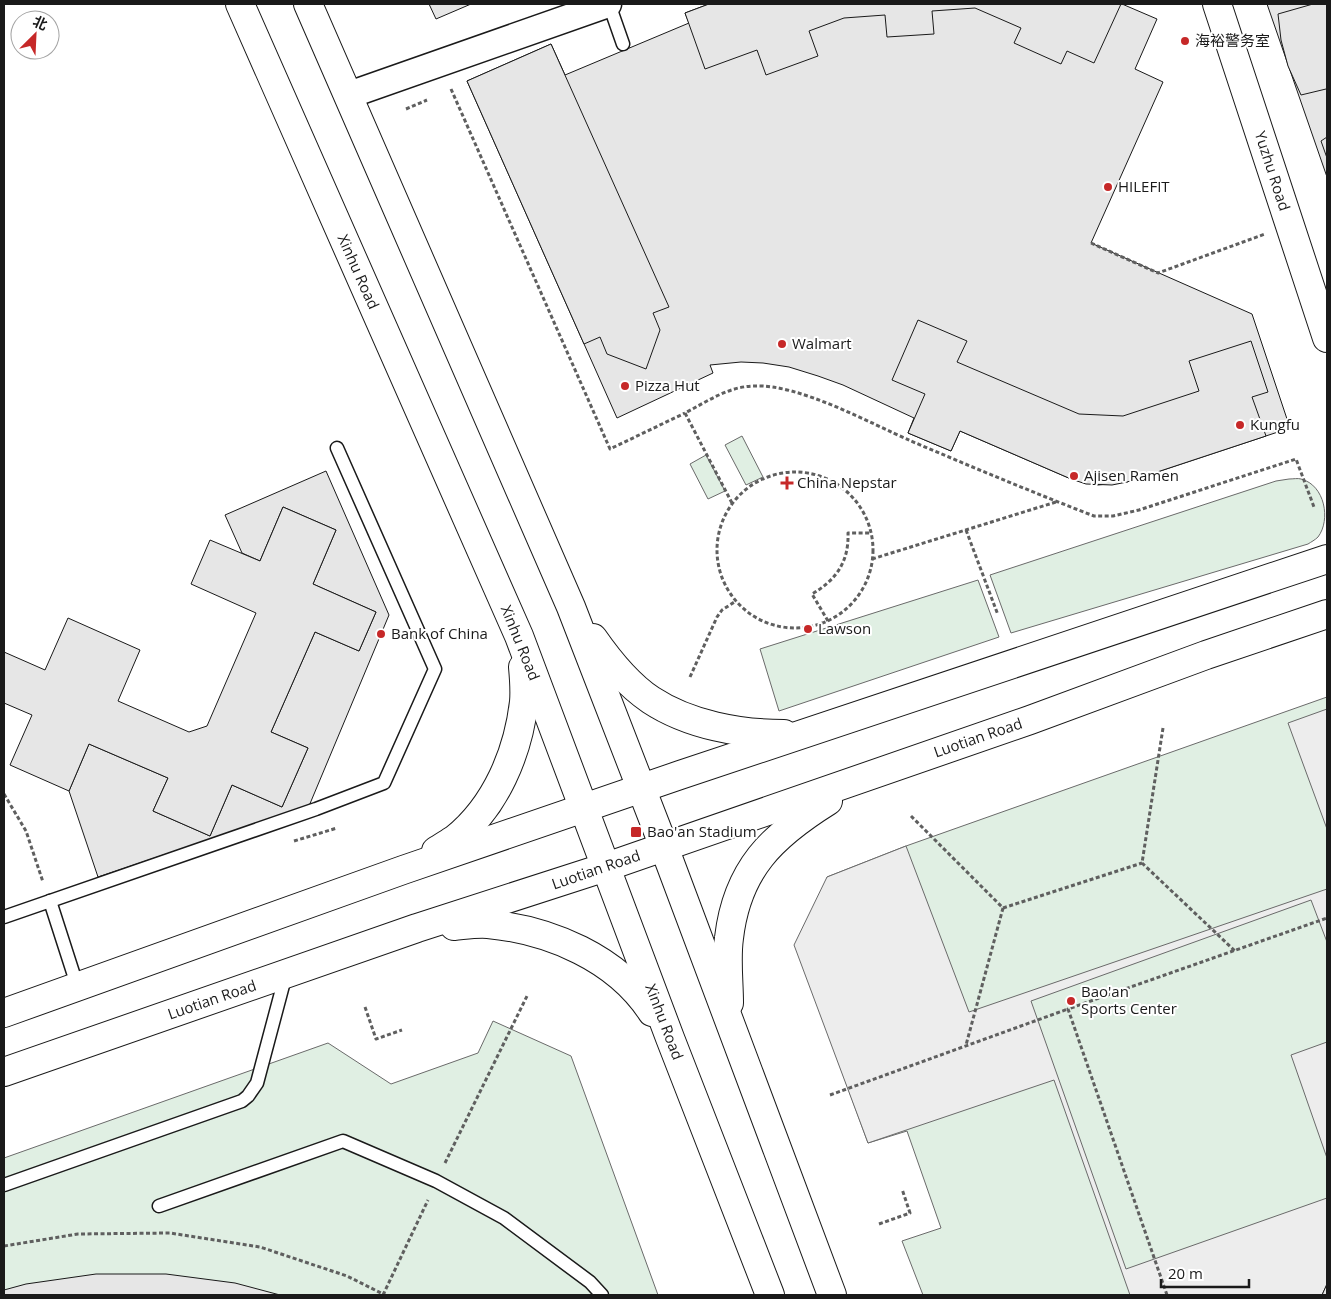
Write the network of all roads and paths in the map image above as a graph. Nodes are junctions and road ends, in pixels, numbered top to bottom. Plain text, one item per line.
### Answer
1 (240, 4) edge
2 (308, 4) edge
3 (609, 4) edge
4 (1217, 4) edge
5 (624, 44) dead end
6 (442, 93) dead end
7 (349, 95) junction
8 (433, 97) dead end
9 (406, 109) dead end
10 (1272, 231) dead end
11 (1091, 243) dead end
12 (1327, 338) edge
13 (686, 413) junction
14 (337, 448) dead end
15 (1057, 502) junction
16 (732, 503) junction
17 (1314, 507) dead end
18 (966, 530) junction
19 (871, 533) junction
20 (872, 559) junction
21 (1327, 559) edge
22 (736, 601) junction
23 (571, 607) junction
24 (1327, 614) edge
25 (998, 615) dead end
26 (828, 621) junction
27 (519, 636) junction
28 (690, 677) dead end
29 (1163, 728) dead end
30 (806, 733) junction
31 (868, 776) junction
32 (642, 789) junction
33 (4, 794) edge
34 (584, 809) junction
35 (910, 816) dead end
36 (337, 828) dead end
37 (294, 842) dead end
38 (664, 847) junction
39 (1142, 863) junction
40 (606, 867) junction
41 (403, 870) junction
42 (50, 901) junction
43 (1003, 908) junction
44 (4, 917) edge
45 (1327, 918) edge
46 (417, 928) junction
47 (1235, 952) junction
48 (286, 974) junction
49 (78, 988) junction
50 (527, 996) dead end
51 (364, 1006) dead end
52 (1068, 1009) junction
53 (4, 1013) edge
54 (730, 1027) junction
55 (402, 1030) dead end
56 (670, 1038) junction
57 (966, 1045) junction
58 (4, 1072) edge
59 (830, 1095) dead end
60 (436, 1181) junction
61 (4, 1185) edge
62 (902, 1189) dead end
63 (159, 1206) dead end
64 (878, 1224) dead end
65 (4, 1246) edge
66 (384, 1295) edge
67 (602, 1295) edge
68 (770, 1295) edge
69 (832, 1295) edge
70 (1167, 1295) edge

1 - 27 main road, Xinhu Road
2 - 7 main road
3 - 5 lane
3 - 7 street
4 - 12 main road, Yuzhu Road
6 - 13 path
7 - 23 main road
8 - 9 path
10 - 11 path
13 - 15 path
13 - 16 path
14 - 42 lane
15 - 17 path
15 - 18 path
16 - 19 path
16 - 22 path
18 - 20 path
18 - 25 path
19 - 20 path
19 - 26 path
20 - 26 path
21 - 30 main road
22 - 26 path
22 - 28 path
23 - 30 main road
23 - 32 main road
24 - 31 main road, Luotian Road
27 - 34 main road, Xinhu Road
27 - 41 main road
29 - 39 path
30 - 32 main road
31 - 38 main road, Luotian Road
31 - 54 main road
32 - 34 main road
32 - 38 main road
33 - 42 path
34 - 40 main road, Xinhu Road
34 - 41 main road
35 - 43 path
36 - 37 path
38 - 40 main road, Luotian Road
38 - 54 main road
39 - 43 path
39 - 47 path
40 - 46 main road, Luotian Road
40 - 56 main road, Xinhu Road
41 - 49 main road
42 - 44 lane
42 - 49 lane
43 - 57 path
45 - 47 path
46 - 48 main road, Luotian Road
46 - 56 main road
47 - 52 path
48 - 58 main road, Luotian Road
48 - 61 lane
49 - 53 main road
50 - 60 path
51 - 55 path
52 - 57 path
52 - 70 path
54 - 69 main road
56 - 68 main road, Xinhu Road
57 - 59 path
60 - 63 lane
60 - 66 path
60 - 67 lane
62 - 64 path
65 - 66 path

